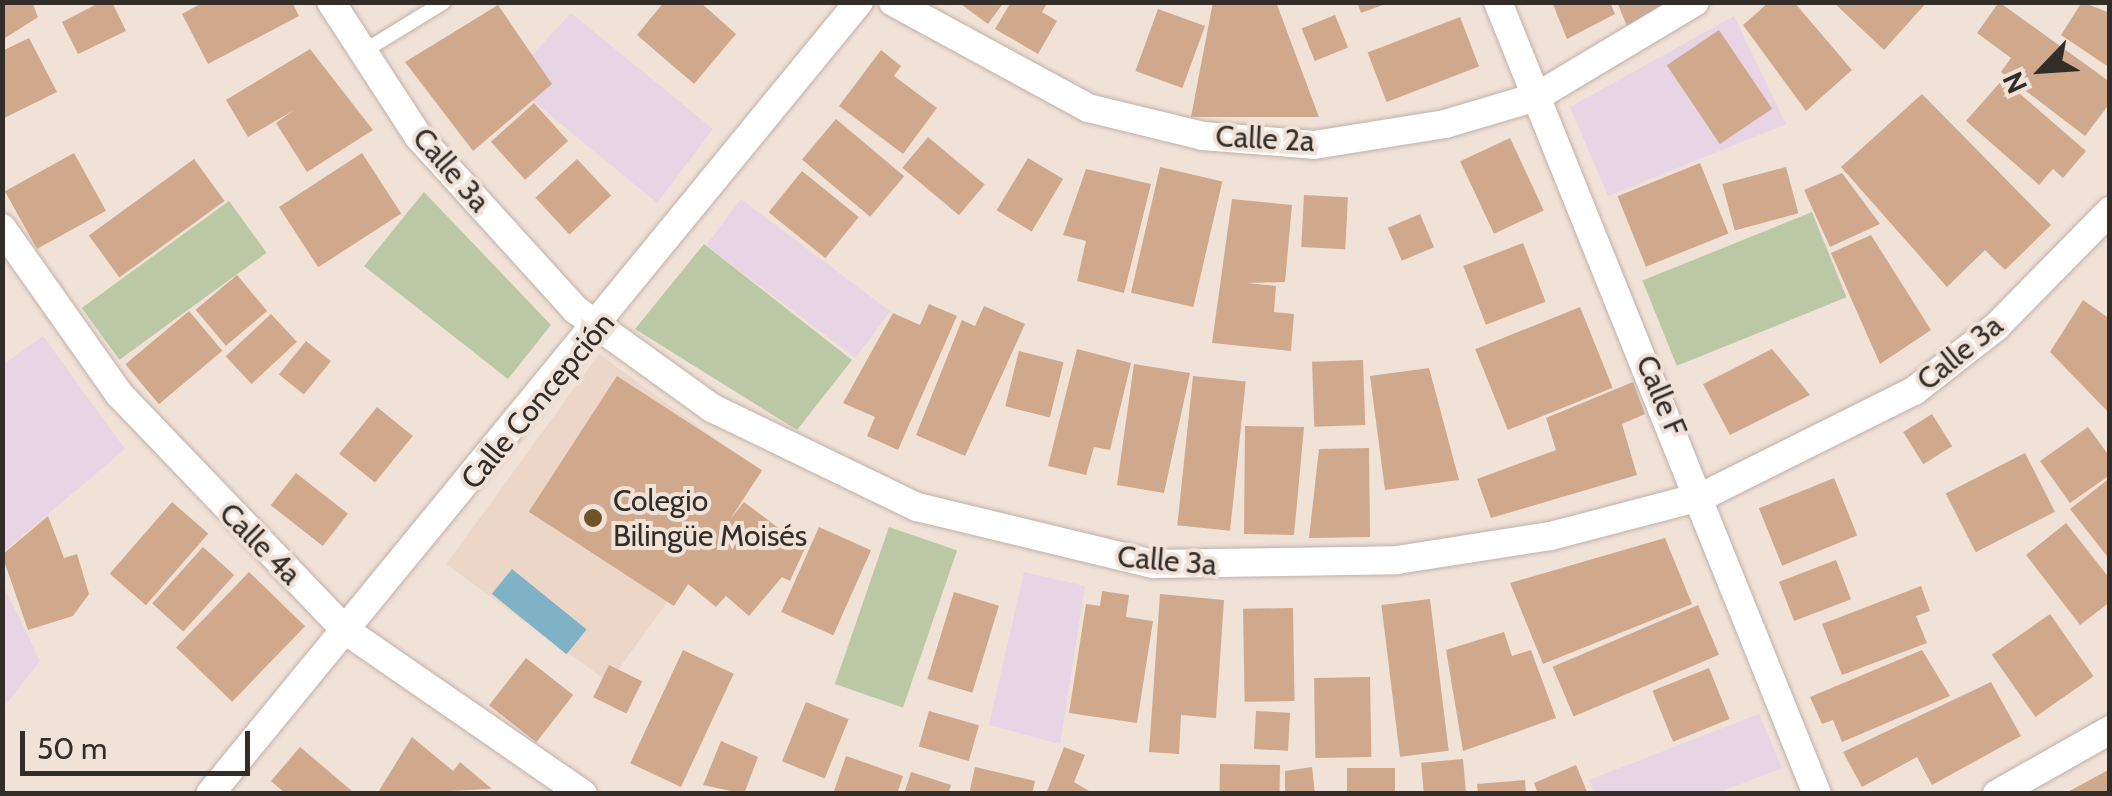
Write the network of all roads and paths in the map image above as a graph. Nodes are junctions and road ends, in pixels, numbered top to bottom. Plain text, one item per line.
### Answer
1 (331, 2) edge
2 (444, 2) edge
3 (858, 2) edge
4 (893, 2) edge
5 (1498, 2) edge
6 (1695, 2) edge
7 (360, 54) junction
8 (1536, 97) junction
9 (2110, 211) edge
10 (2, 228) edge
11 (599, 330) junction
12 (1703, 496) junction
13 (346, 630) junction
14 (2110, 730) edge
15 (212, 793) edge
16 (583, 794) edge
17 (1817, 794) edge
18 (1996, 794) edge

1 - 7 street, Calle 3a
2 - 7 lane
3 - 11 street, Calle Concepción
4 - 8 street, Calle 2a
5 - 8 street, Calle F
6 - 8 street, Calle 2a
7 - 11 street, Calle 3a
8 - 12 street, Calle F
9 - 12 street, Calle 3a
10 - 13 street, Calle 4a
11 - 12 street, Calle 3a
11 - 13 street, Calle Concepción
12 - 17 street, Calle F
13 - 15 street, Calle Concepción
13 - 16 street, Calle 4a
14 - 18 street

